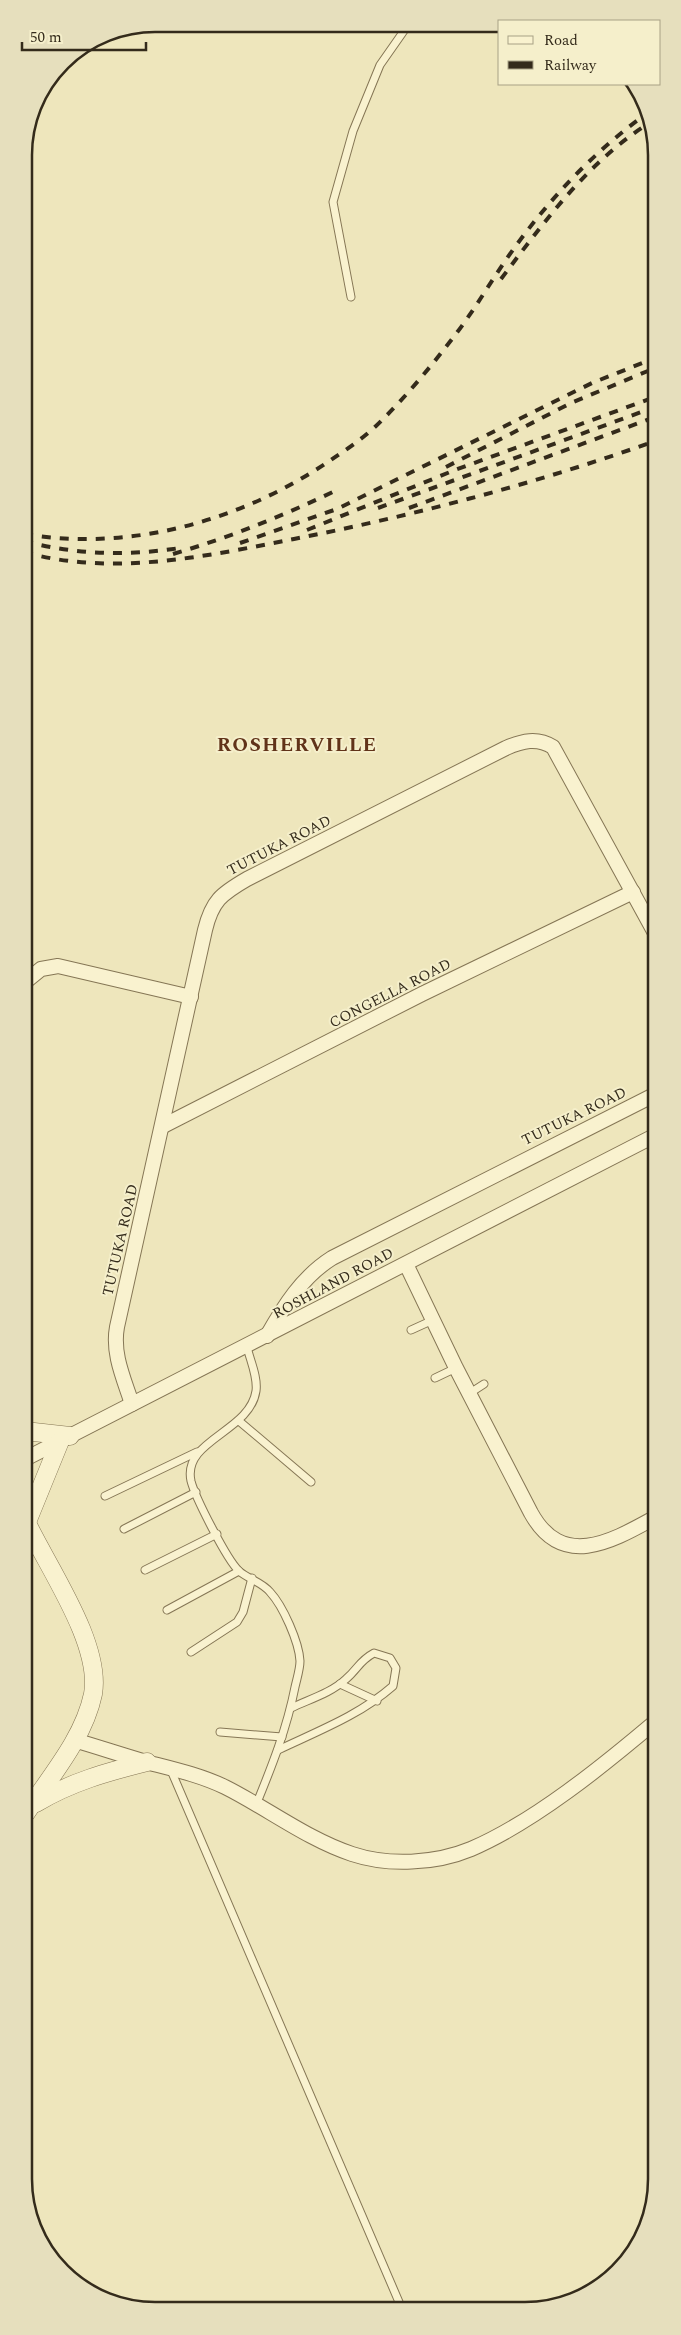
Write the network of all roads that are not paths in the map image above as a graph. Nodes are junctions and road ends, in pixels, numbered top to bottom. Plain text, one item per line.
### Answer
1 (403, 32) edge
2 (351, 296) dead end
3 (633, 892) junction
4 (648, 920) edge
5 (33, 975) edge
6 (191, 997) junction
7 (648, 1098) edge
8 (163, 1126) junction
9 (648, 1140) edge
10 (406, 1264) junction
11 (433, 1320) junction
12 (411, 1330) dead end
13 (266, 1336) junction
14 (246, 1347) junction
15 (456, 1368) junction
16 (435, 1378) dead end
17 (484, 1384) dead end
18 (470, 1393) junction
19 (132, 1404) junction
20 (239, 1421) junction
21 (32, 1432) edge
22 (65, 1439) junction
23 (197, 1452) junction
24 (32, 1455) edge
25 (311, 1482) dead end
26 (196, 1492) junction
27 (105, 1496) dead end
28 (32, 1507) edge
29 (648, 1521) edge
30 (124, 1529) dead end
31 (32, 1533) edge
32 (217, 1534) junction
33 (145, 1570) dead end
34 (239, 1571) junction
35 (252, 1578) junction
36 (167, 1610) dead end
37 (191, 1652) dead end
38 (340, 1684) junction
39 (377, 1701) junction
40 (291, 1708) junction
41 (648, 1727) edge
42 (220, 1732) dead end
43 (282, 1737) junction
44 (74, 1740) junction
45 (278, 1750) junction
46 (147, 1762) junction
47 (170, 1768) junction
48 (32, 1803) edge
49 (256, 1805) junction
50 (32, 1806) edge
51 (399, 2302) edge

1 - 2 lane
3 - 4 street, TUTUKA ROAD
3 - 6 street, TUTUKA ROAD
3 - 8 street, CONGELLA ROAD
5 - 6 street
6 - 8 street, TUTUKA ROAD
7 - 13 street, TUTUKA ROAD
8 - 19 street, TUTUKA ROAD
9 - 10 street, ROSHLAND ROAD
10 - 11 street
10 - 13 street, ROSHLAND ROAD
11 - 12 lane
11 - 15 street
13 - 14 street, ROSHLAND ROAD
14 - 19 street, ROSHLAND ROAD
14 - 20 lane
15 - 16 lane
15 - 18 street
17 - 18 lane
18 - 29 street
19 - 22 street, ROSHLAND ROAD
20 - 23 lane
20 - 25 lane
21 - 22 street
22 - 24 street, ROSHLAND ROAD
22 - 28 street
23 - 26 lane
23 - 27 lane
26 - 30 lane
26 - 32 lane
31 - 44 street
32 - 33 lane
32 - 34 lane
34 - 35 lane
34 - 36 lane
35 - 37 lane
35 - 40 lane
38 - 39 lane
38 - 39 lane
38 - 40 lane
39 - 45 lane
40 - 43 lane
41 - 49 street
42 - 43 lane
43 - 45 lane
44 - 46 street
44 - 48 street
45 - 49 lane
46 - 47 street
46 - 50 street
47 - 49 street
47 - 51 lane

